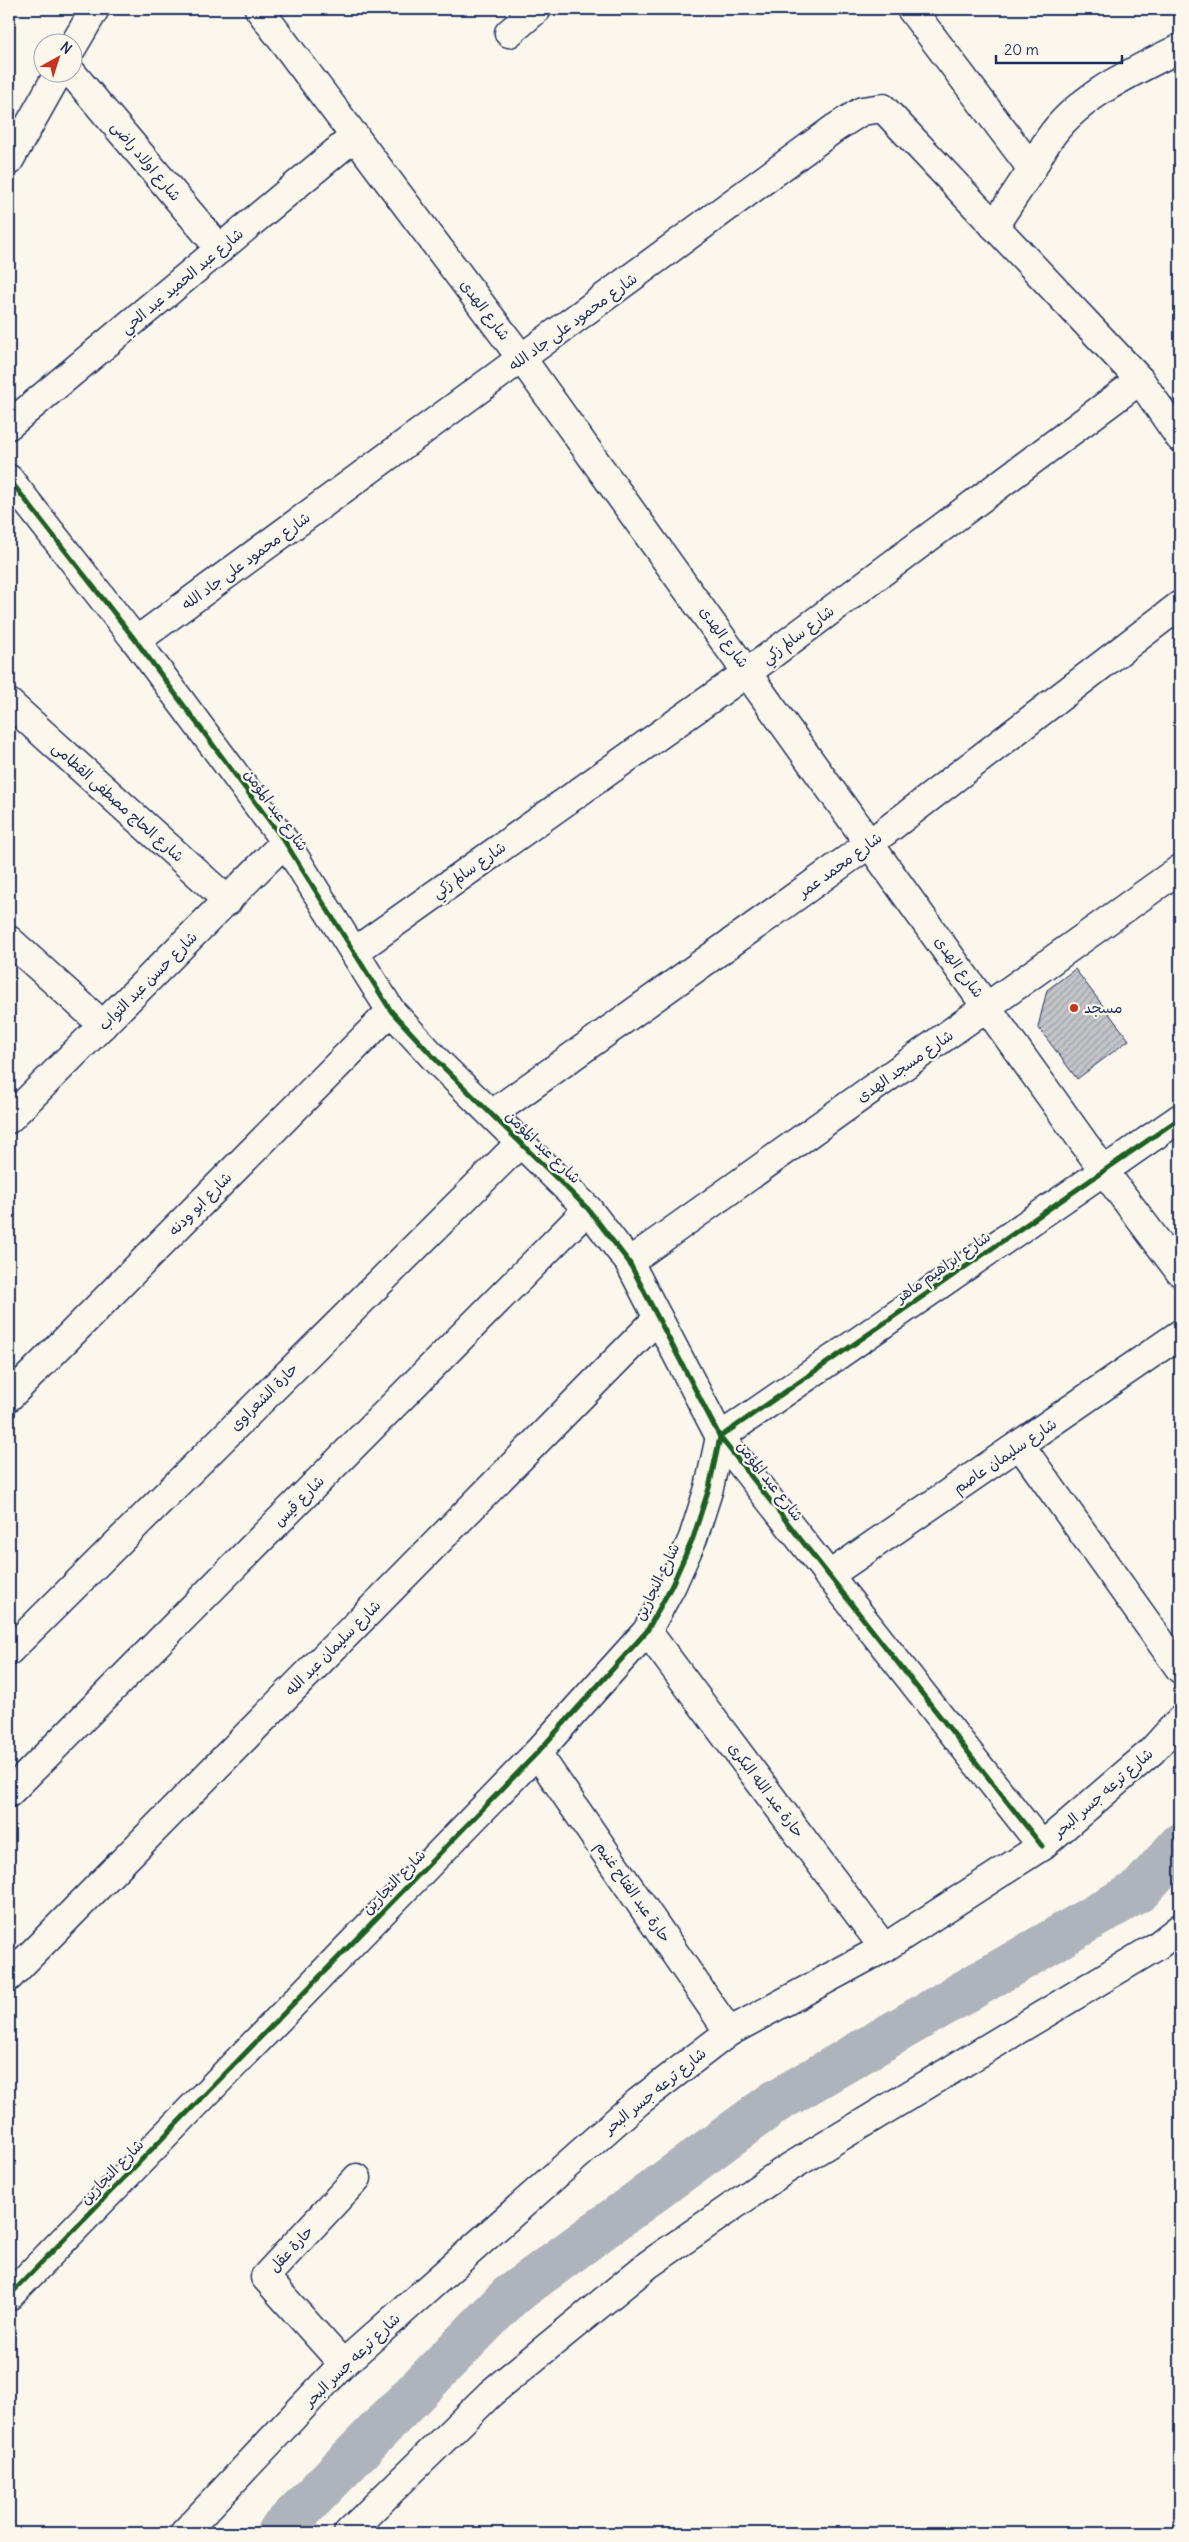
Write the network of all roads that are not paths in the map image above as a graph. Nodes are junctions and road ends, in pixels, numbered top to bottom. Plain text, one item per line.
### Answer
1 (95, 9) edge
2 (259, 9) edge
3 (537, 9) edge
4 (911, 9) edge
5 (81, 32) edge
6 (509, 33) dead end
7 (1180, 48) edge
8 (53, 82) edge
9 (80, 82) edge
10 (355, 136) junction
11 (9, 161) edge
12 (1032, 169) junction
13 (994, 226) junction
14 (220, 249) junction
15 (522, 359) junction
16 (1140, 380) junction
17 (9, 425) edge
18 (1180, 438) edge
19 (9, 479) edge
20 (1180, 605) edge
21 (136, 641) junction
22 (748, 672) junction
23 (9, 704) edge
24 (285, 842) junction
25 (869, 844) junction
26 (1180, 869) edge
27 (228, 901) junction
28 (9, 940) edge
29 (354, 952) junction
30 (988, 1006) junction
31 (391, 1012) junction
32 (103, 1025) junction
33 (492, 1114) junction
34 (9, 1118) edge
35 (1180, 1118) edge
36 (520, 1143) junction
37 (1104, 1171) junction
38 (588, 1209) junction
39 (629, 1262) junction
40 (1180, 1272) edge
41 (658, 1318) junction
42 (1180, 1334) edge
43 (9, 1397) edge
44 (720, 1437) junction
45 (1020, 1445) junction
46 (828, 1576) junction
47 (647, 1631) junction
48 (9, 1652) edge
49 (1180, 1669) edge
50 (1180, 1720) edge
51 (537, 1753) junction
52 (9, 1793) edge
53 (1042, 1846) junction
54 (1180, 1928) edge
55 (884, 1948) junction
56 (9, 1977) edge
57 (729, 2032) junction
58 (356, 2178) dead end
59 (9, 2296) edge
60 (343, 2364) junction
61 (184, 2533) edge
62 (348, 2533) edge

1 - 5 street
2 - 10 street, شارع الهدى
3 - 6 street
4 - 12 street
7 - 12 street
8 - 11 street
9 - 14 street, شارع اولاد راضى
10 - 14 street, شارع عبد الحميد عبد الحي
10 - 15 street, شارع الهدى
12 - 13 street
13 - 15 street, شارع محمود على جاد الله
13 - 16 street
14 - 17 street, شارع عبد الحميد عبد الحي
15 - 21 street, شارع محمود على جاد الله
15 - 22 street, شارع الهدى
16 - 18 street
16 - 22 street, شارع سالم زكي
19 - 21 street, شارع عبد المؤمن
20 - 25 street, شارع محمد عمر
21 - 24 street, شارع عبد المؤمن
22 - 25 street, شارع الهدى
22 - 29 street, شارع سالم زكي
23 - 27 street, شارع الحاج مصطفى القطامى
24 - 27 street, شارع حسن عبد التواب
24 - 29 street, شارع عبد المؤمن
25 - 30 street, شارع الهدى
25 - 33 street, شارع محمد عمر
26 - 30 street, شارع مسجد الهدى
27 - 32 street, شارع حسن عبد التواب
28 - 32 street
29 - 31 street, شارع عبد المؤمن
30 - 37 street, شارع الهدى
30 - 39 street, شارع مسجد الهدى
31 - 33 street, شارع عبد المؤمن
31 - 43 street, شارع ابو ودنه
32 - 34 street, شارع حسن عبد التواب
33 - 36 street, شارع عبد المؤمن
35 - 37 street, شارع ابراهيم ماهر
36 - 38 street, شارع عبد المؤمن
36 - 48 street, حارة الشعراوى
37 - 40 street, شارع الهدى
37 - 44 street, شارع ابراهيم ماهر
38 - 39 street, شارع عبد المؤمن
38 - 52 street, شارع قيس
39 - 41 street, شارع عبد المؤمن
41 - 44 street, شارع عبد المؤمن
41 - 56 street, شارع سليمان عبد الله
42 - 45 street, شارع سليمان عاصم
44 - 46 street, شارع عبد المؤمن
44 - 47 street, شارع النجارين
45 - 46 street, شارع سليمان عاصم
45 - 49 street
46 - 53 street, شارع عبد المؤمن
47 - 51 street, شارع النجارين
47 - 55 street, حارة عبد الله البكرى
50 - 53 street, شارع ترعه جسر البحر
51 - 57 street, حارة عبد الفتاح غنيم
51 - 59 street, شارع النجارين
53 - 55 street, شارع ترعه جسر البحر
54 - 62 street
55 - 57 street, شارع ترعه جسر البحر
57 - 60 street, شارع ترعه جسر البحر
58 - 60 street, حارة عقل
60 - 61 street, شارع ترعه جسر البحر

